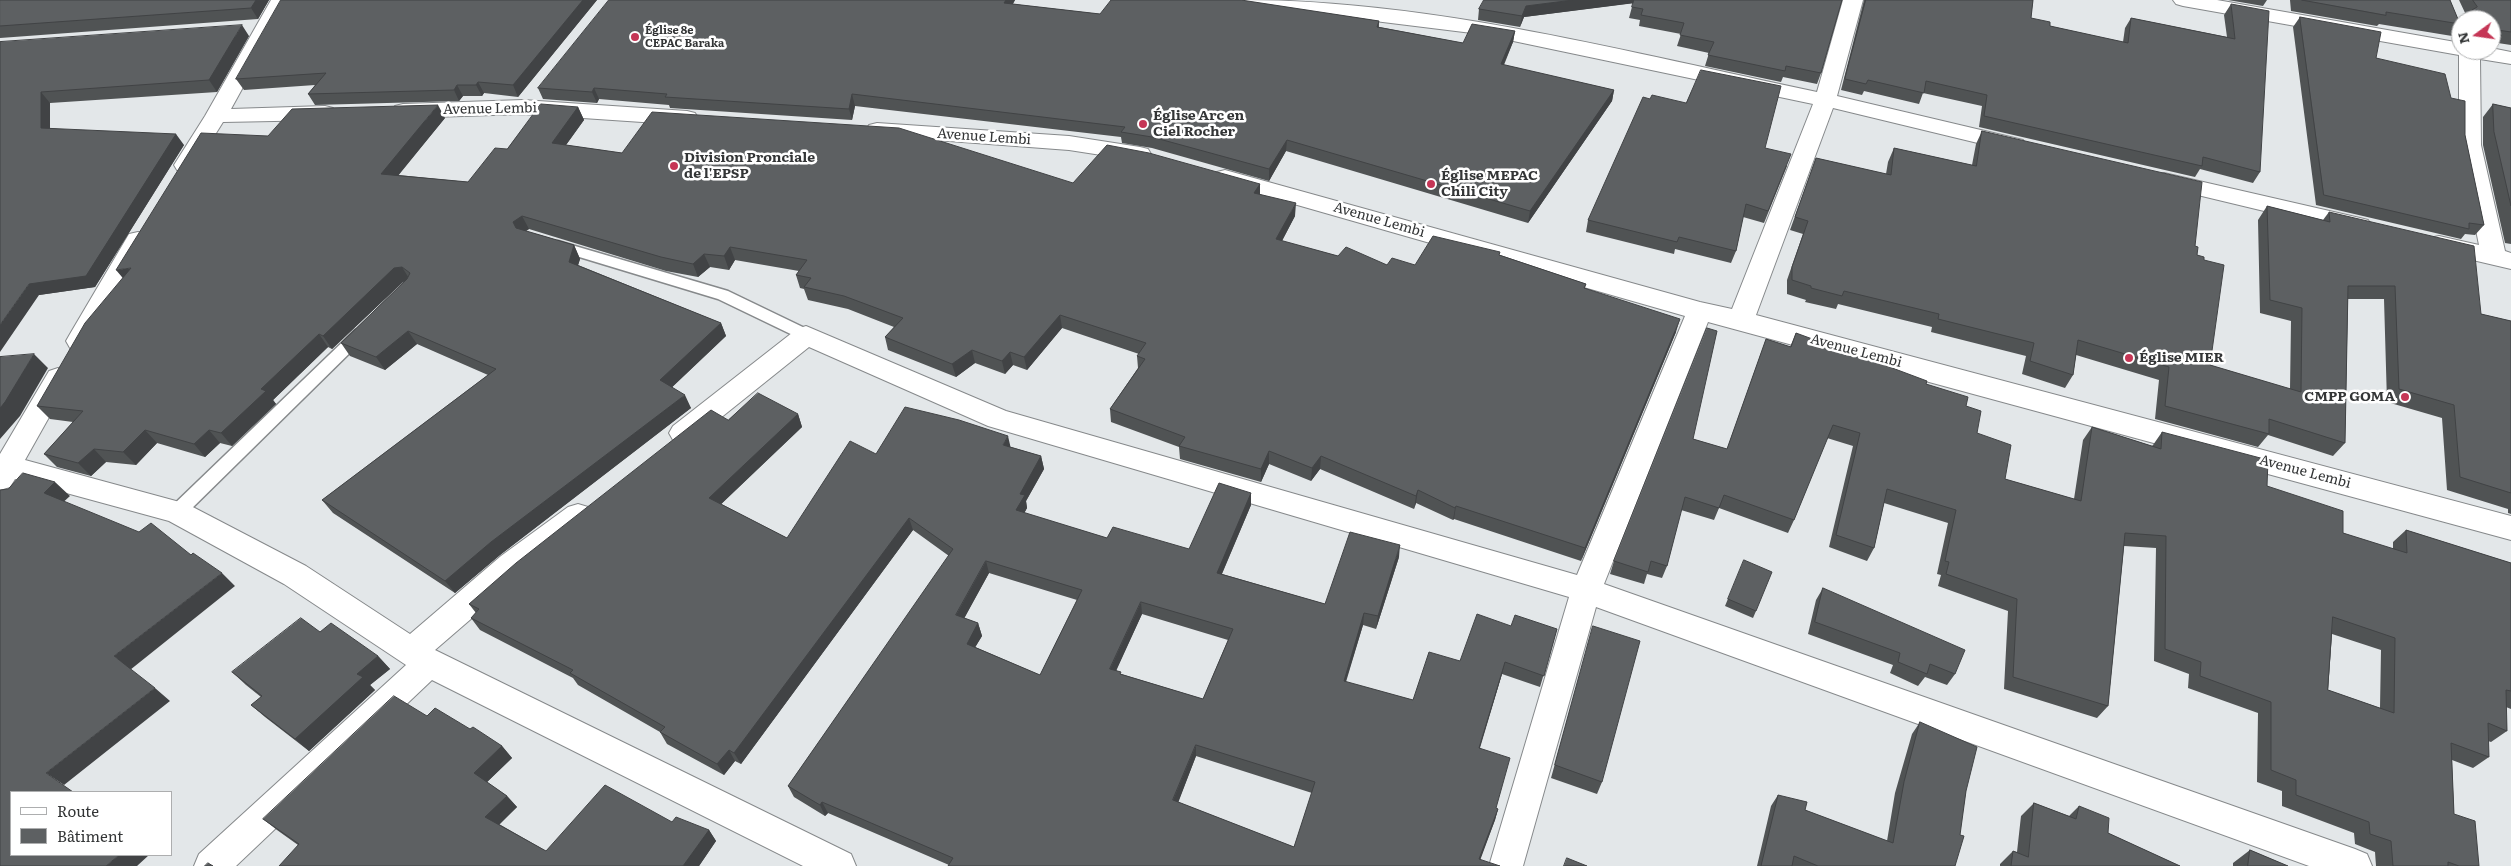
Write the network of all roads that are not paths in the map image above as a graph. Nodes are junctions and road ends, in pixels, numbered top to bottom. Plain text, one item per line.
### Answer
1 (281, 0) edge
2 (1253, 0) edge
3 (1853, 0) edge
4 (2183, 0) edge
5 (2451, 47) edge
6 (2466, 60) edge
7 (1824, 100) junction
8 (384, 111) edge
9 (345, 112) edge
10 (216, 116) junction
11 (712, 120) edge
12 (851, 128) edge
13 (2038, 150) edge
14 (1162, 160) edge
15 (1200, 170) edge
16 (2145, 175) edge
17 (175, 181) edge
18 (149, 222) edge
19 (2378, 230) edge
20 (2417, 239) edge
21 (545, 242) edge
22 (2503, 259) edge
23 (1700, 311) junction
24 (1741, 320) junction
25 (374, 321) edge
26 (806, 335) junction
27 (663, 449) edge
28 (4, 472) edge
29 (603, 496) edge
30 (177, 512) junction
31 (2511, 528) edge
32 (1586, 590) junction
33 (420, 658) junction
34 (211, 866) edge
35 (839, 866) edge
36 (1506, 866) edge
37 (2355, 866) edge

1 - 10 street
2 - 7 street
3 - 7 street
4 - 5 street
6 - 22 street
7 - 13 street
7 - 24 street
8 - 11 street, Avenue Lembi
9 - 10 street
10 - 17 street
12 - 14 street, Avenue Lembi
15 - 23 street, Avenue Lembi
16 - 19 street
18 - 28 street
20 - 22 street
21 - 26 lane
23 - 24 street, Avenue Lembi
23 - 32 street
24 - 31 street, Avenue Lembi
25 - 30 lane
26 - 27 street
26 - 32 street
28 - 30 street
29 - 33 street
30 - 33 street
32 - 36 street
32 - 37 street
33 - 34 street
33 - 35 street

